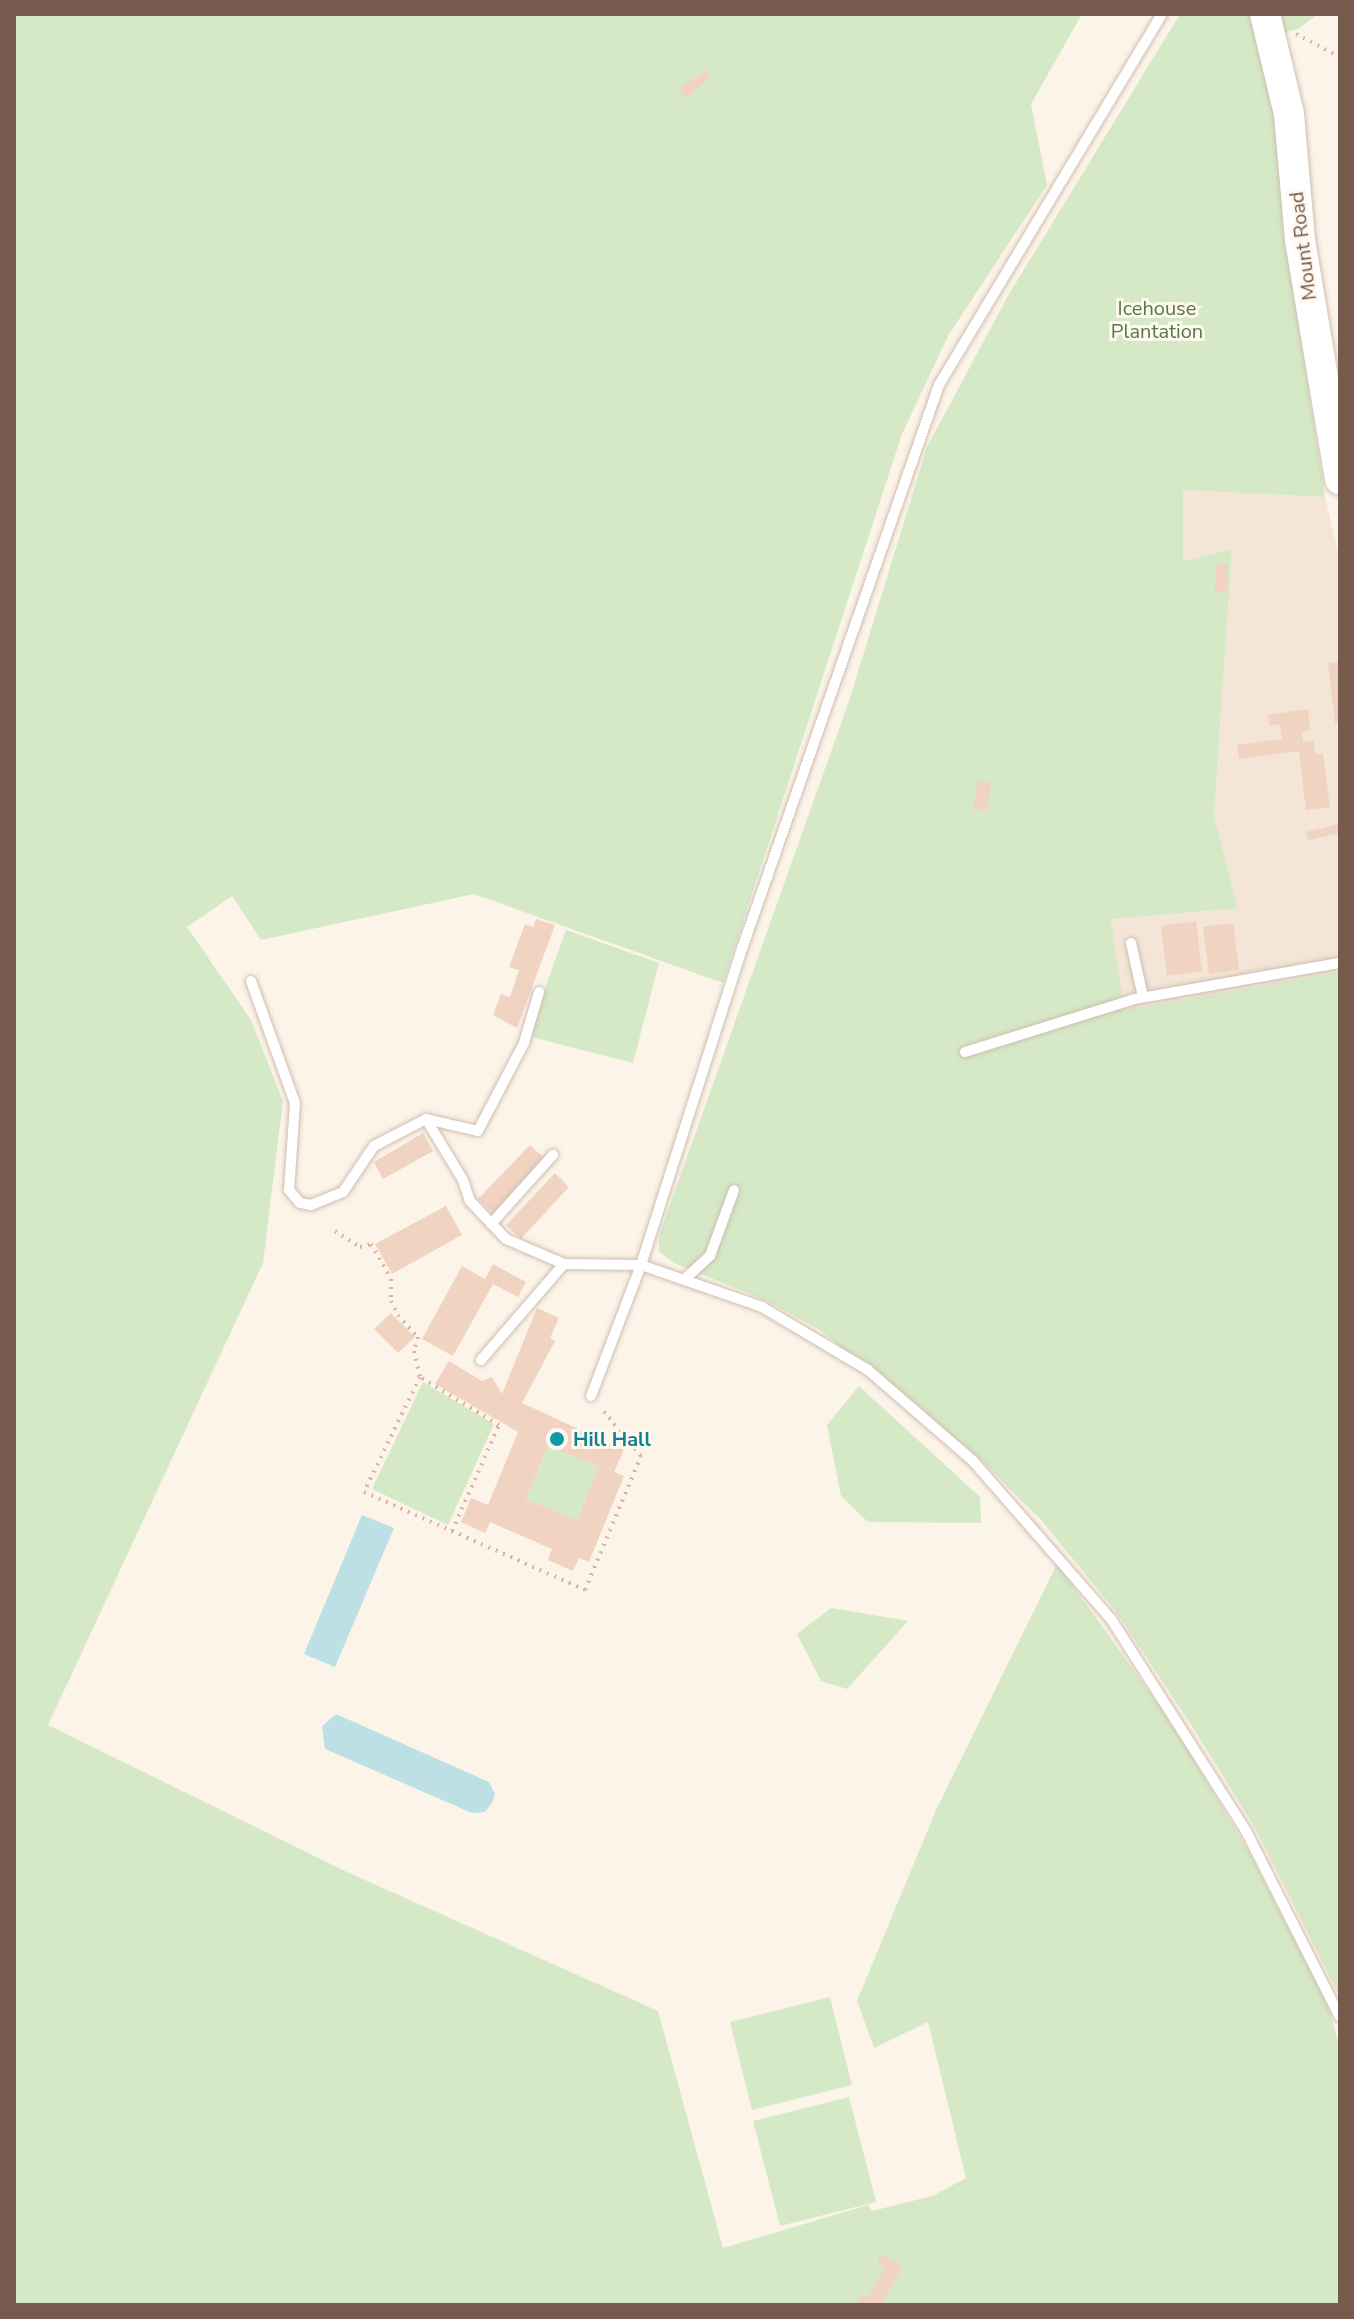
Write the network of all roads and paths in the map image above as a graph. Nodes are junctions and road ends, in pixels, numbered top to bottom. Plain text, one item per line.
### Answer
1 (1162, 14) edge
2 (1266, 16) edge
3 (1340, 57) edge
4 (1340, 480) edge
5 (1131, 943) dead end
6 (1340, 963) edge
7 (251, 981) dead end
8 (539, 992) dead end
9 (1143, 997) junction
10 (965, 1052) dead end
11 (426, 1119) junction
12 (553, 1155) dead end
13 (734, 1190) dead end
14 (491, 1224) junction
15 (335, 1231) dead end
16 (564, 1264) junction
17 (641, 1265) junction
18 (686, 1278) junction
19 (481, 1360) dead end
20 (420, 1377) junction
21 (591, 1396) joint
22 (452, 1531) junction
23 (1340, 2017) edge

1 - 17 lane
2 - 3 path
2 - 4 street, Mount Road
5 - 9 lane
6 - 9 lane
7 - 11 lane
8 - 11 lane
9 - 10 lane
11 - 14 lane
12 - 14 lane
13 - 18 lane
14 - 16 lane
15 - 20 path
16 - 17 lane
16 - 19 lane
17 - 18 lane
17 - 21 lane
18 - 23 lane
20 - 22 path
20 - 22 path
21 - 22 path

